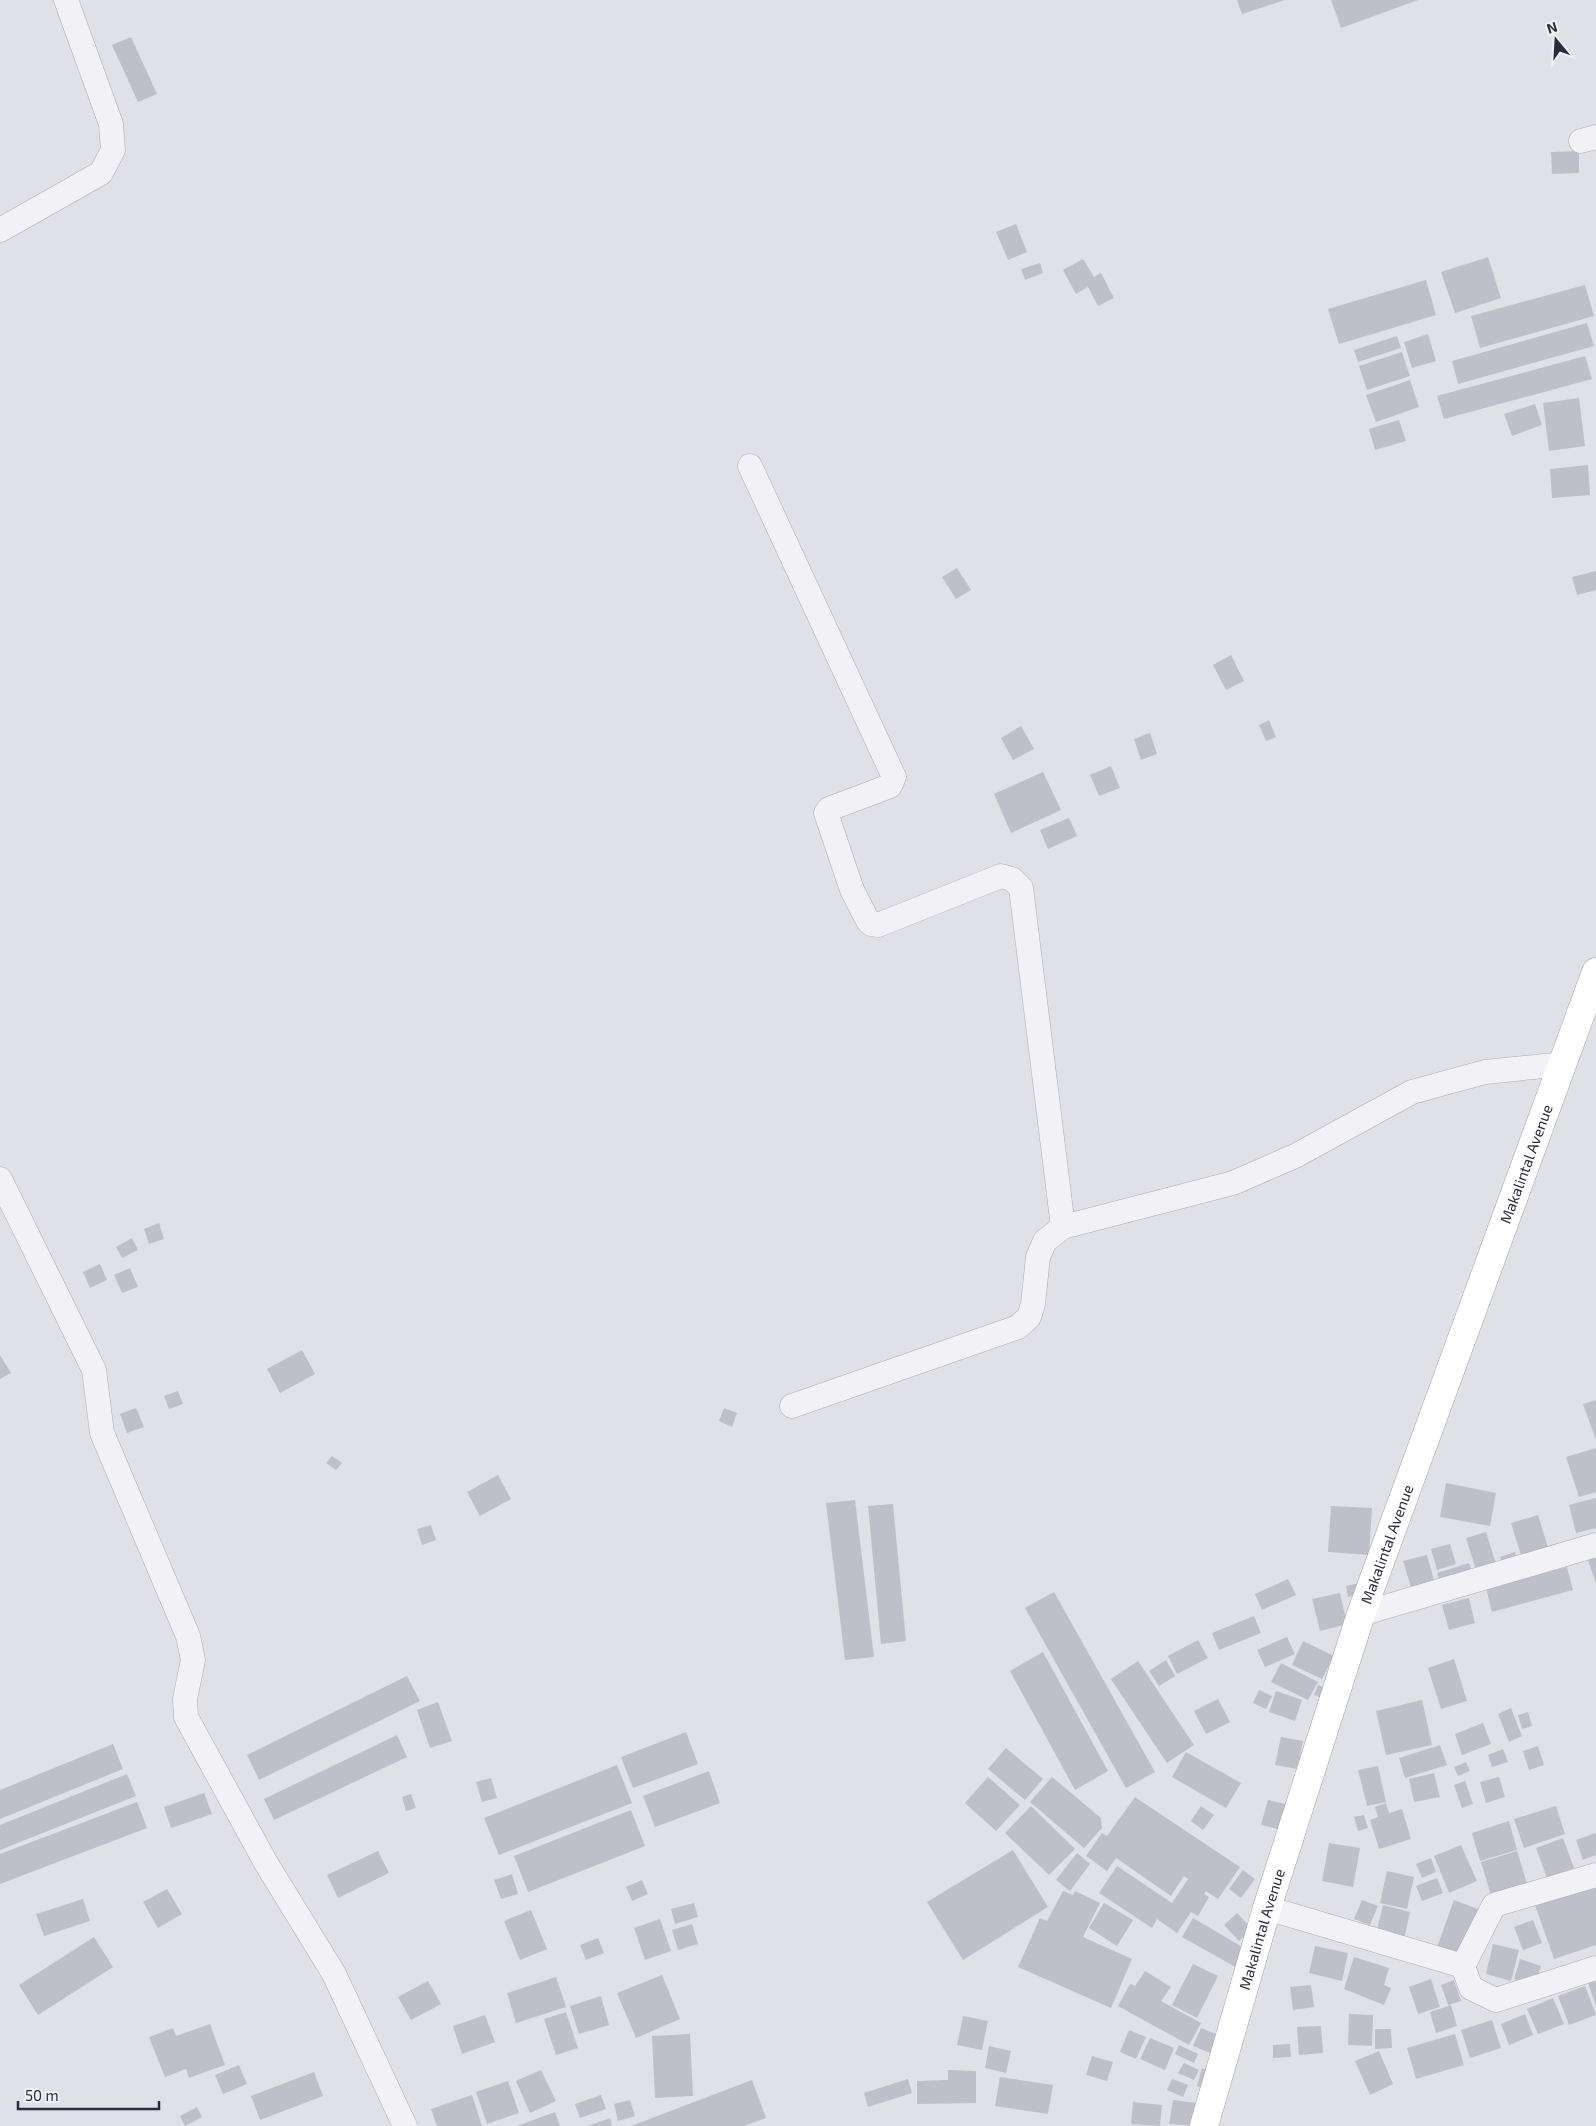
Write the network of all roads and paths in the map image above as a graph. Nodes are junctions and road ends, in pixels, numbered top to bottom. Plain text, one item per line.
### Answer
1 (66, 0) edge
2 (0, 230) edge
3 (750, 466) dead end
4 (1596, 972) edge
5 (1564, 1064) junction
6 (0, 1179) edge
7 (1063, 1227) junction
8 (792, 1406) dead end
9 (1596, 1545) edge
10 (1361, 1614) junction
11 (1596, 1875) edge
12 (1267, 1908) junction
13 (1463, 1966) junction
14 (1596, 1968) edge
15 (405, 2126) edge
16 (1204, 2126) edge

1 - 2 street
3 - 7 street
4 - 5 main road, Makalintal Avenue
5 - 7 street
5 - 10 main road, Makalintal Avenue
6 - 15 street
7 - 8 street
9 - 10 street
10 - 12 main road, Makalintal Avenue
11 - 13 street
12 - 13 street
12 - 16 main road, Makalintal Avenue
13 - 14 street

